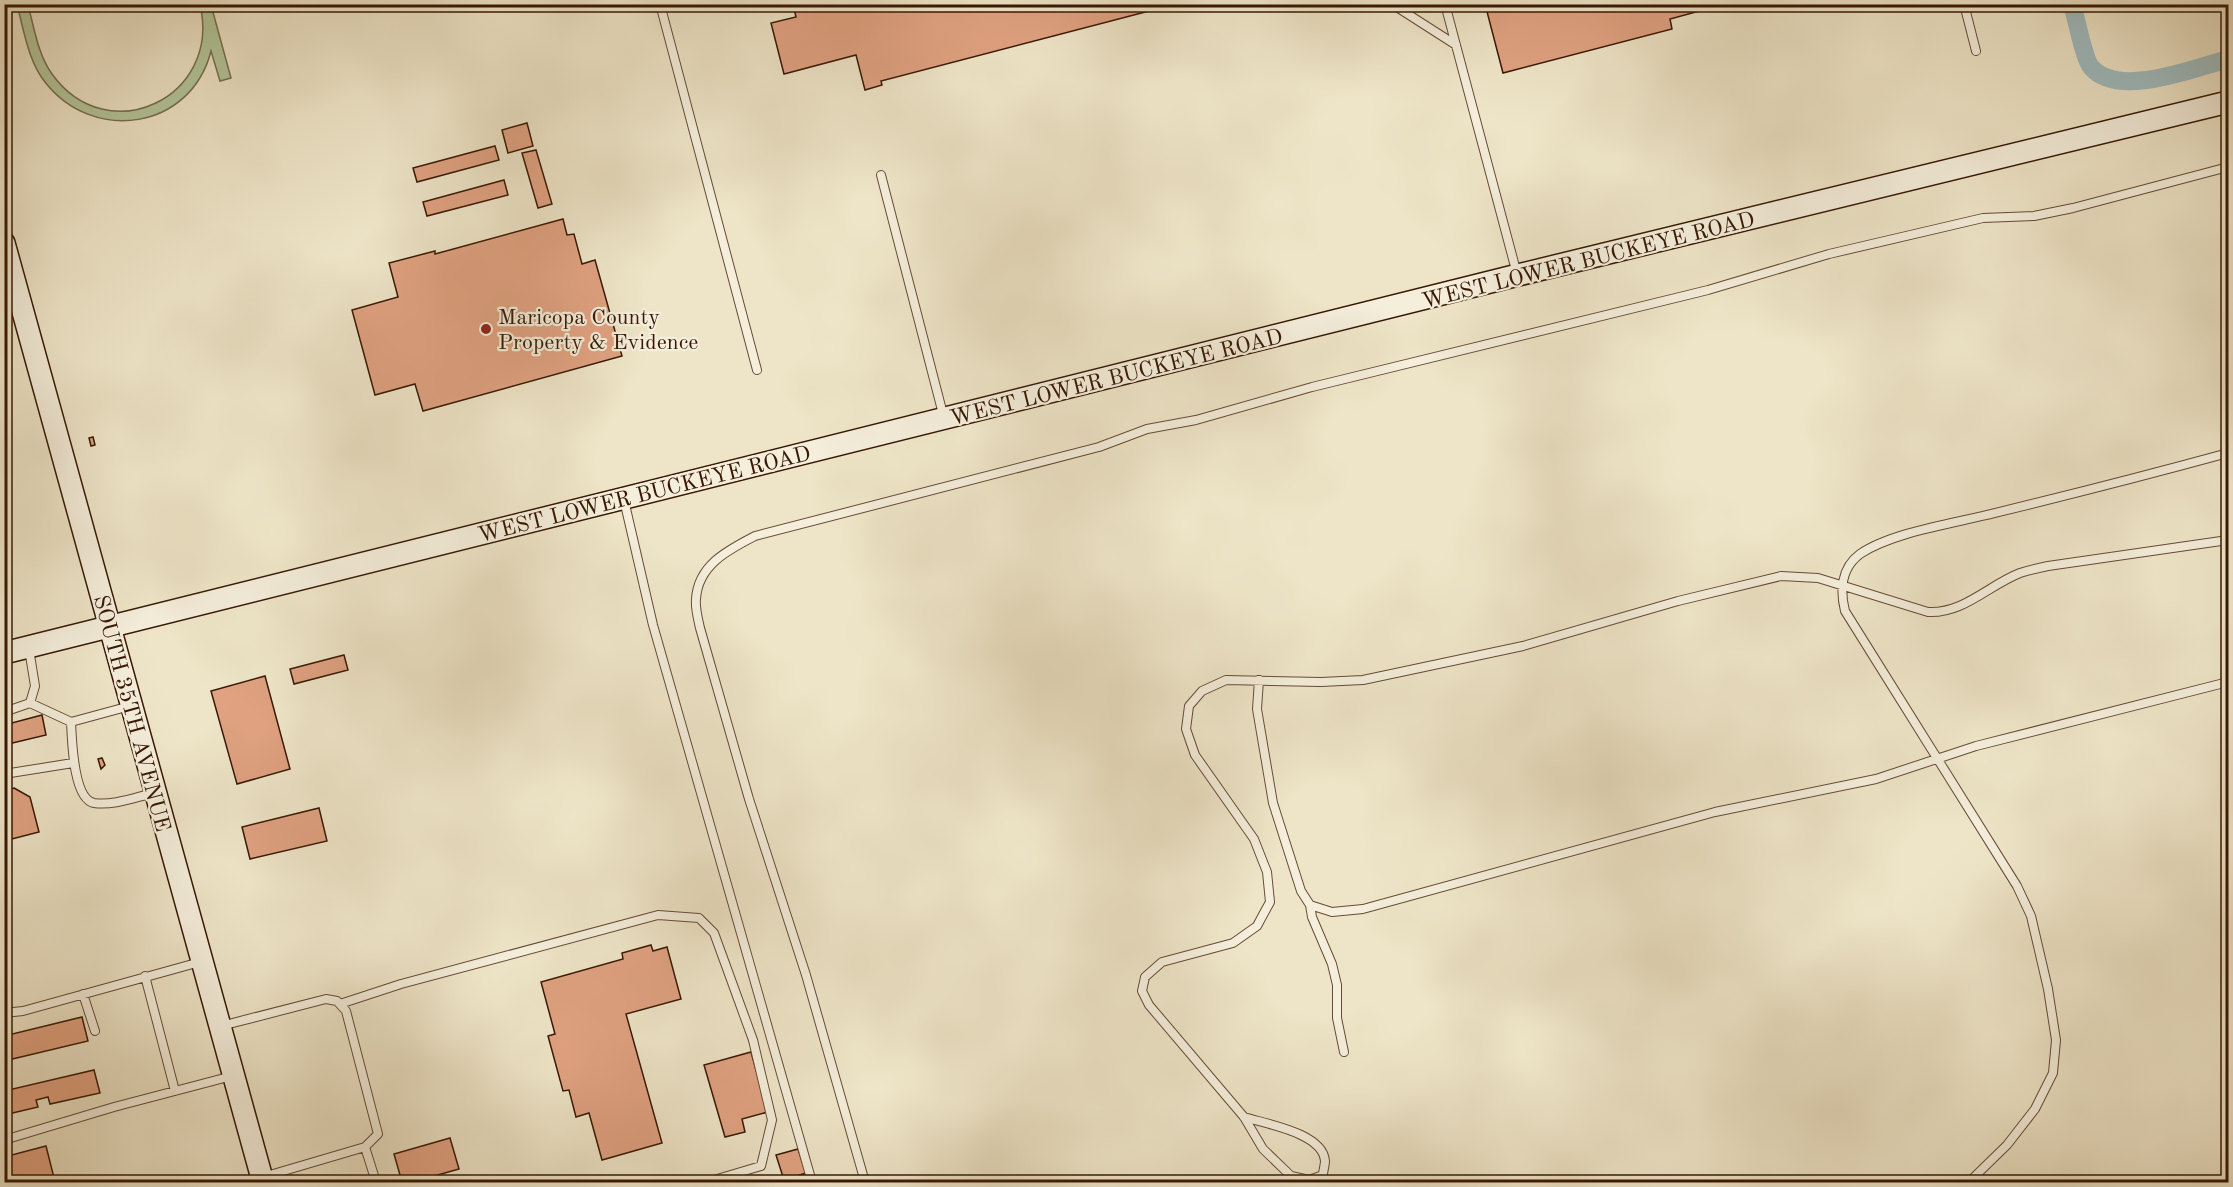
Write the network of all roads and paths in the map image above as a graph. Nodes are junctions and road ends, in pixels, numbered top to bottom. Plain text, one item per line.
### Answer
1 (660, 4) edge
2 (1392, 4) edge
3 (1444, 4) edge
4 (1965, 4) edge
5 (1456, 45) junction
6 (1976, 51) dead end
7 (2229, 102) edge
8 (2229, 167) edge
9 (881, 175) dead end
10 (4, 243) edge
11 (1518, 275) junction
12 (757, 370) dead end
13 (945, 419) junction
14 (2229, 453) edge
15 (624, 498) junction
16 (2229, 540) edge
17 (1842, 586) junction
18 (109, 626) junction
19 (28, 647) junction
20 (4, 653) edge
21 (1259, 680) junction
22 (2229, 682) edge
23 (30, 703) junction
24 (131, 705) junction
25 (4, 712) edge
26 (70, 722) junction
27 (1937, 759) junction
28 (73, 763) junction
29 (4, 774) edge
30 (155, 792) junction
31 (1310, 905) junction
32 (201, 962) junction
33 (145, 976) junction
34 (83, 994) junction
35 (340, 1004) junction
36 (4, 1013) edge
37 (220, 1027) junction
38 (95, 1031) dead end
39 (1344, 1052) dead end
40 (234, 1076) junction
41 (175, 1091) junction
42 (1244, 1117) junction
43 (4, 1140) edge
44 (365, 1147) junction
45 (262, 1180) edge
46 (376, 1182) edge
47 (707, 1182) edge
48 (812, 1182) edge
49 (865, 1182) edge
50 (1969, 1182) edge

1 - 12 lane
2 - 5 lane
3 - 5 lane
4 - 6 lane
5 - 11 lane
7 - 11 main road, WEST LOWER BUCKEYE ROAD
8 - 49 lane
9 - 13 lane
10 - 18 main road, SOUTH 35TH AVENUE
11 - 13 main road, WEST LOWER BUCKEYE ROAD
13 - 15 main road, WEST LOWER BUCKEYE ROAD
14 - 17 lane
15 - 18 main road, WEST LOWER BUCKEYE ROAD
15 - 48 lane
16 - 17 lane
17 - 21 lane
17 - 27 lane
18 - 19 main road, WEST LOWER BUCKEYE ROAD
18 - 24 main road, SOUTH 35TH AVENUE
19 - 20 main road, WEST LOWER BUCKEYE ROAD
19 - 23 lane
21 - 31 lane
21 - 42 lane
22 - 27 lane
23 - 25 lane
23 - 26 lane
24 - 26 lane
24 - 30 main road, SOUTH 35TH AVENUE
26 - 28 lane
27 - 31 lane
27 - 50 lane
28 - 29 lane
28 - 30 lane
30 - 32 main road, SOUTH 35TH AVENUE
31 - 39 lane
32 - 33 lane
32 - 37 main road, SOUTH 35TH AVENUE
33 - 34 lane
33 - 41 lane
34 - 36 lane
34 - 38 lane
35 - 37 lane
35 - 44 lane
35 - 47 lane
37 - 40 main road, SOUTH 35TH AVENUE
40 - 41 lane
40 - 45 main road, SOUTH 35TH AVENUE
41 - 43 lane
42 - 42 lane
44 - 45 lane
44 - 46 lane

